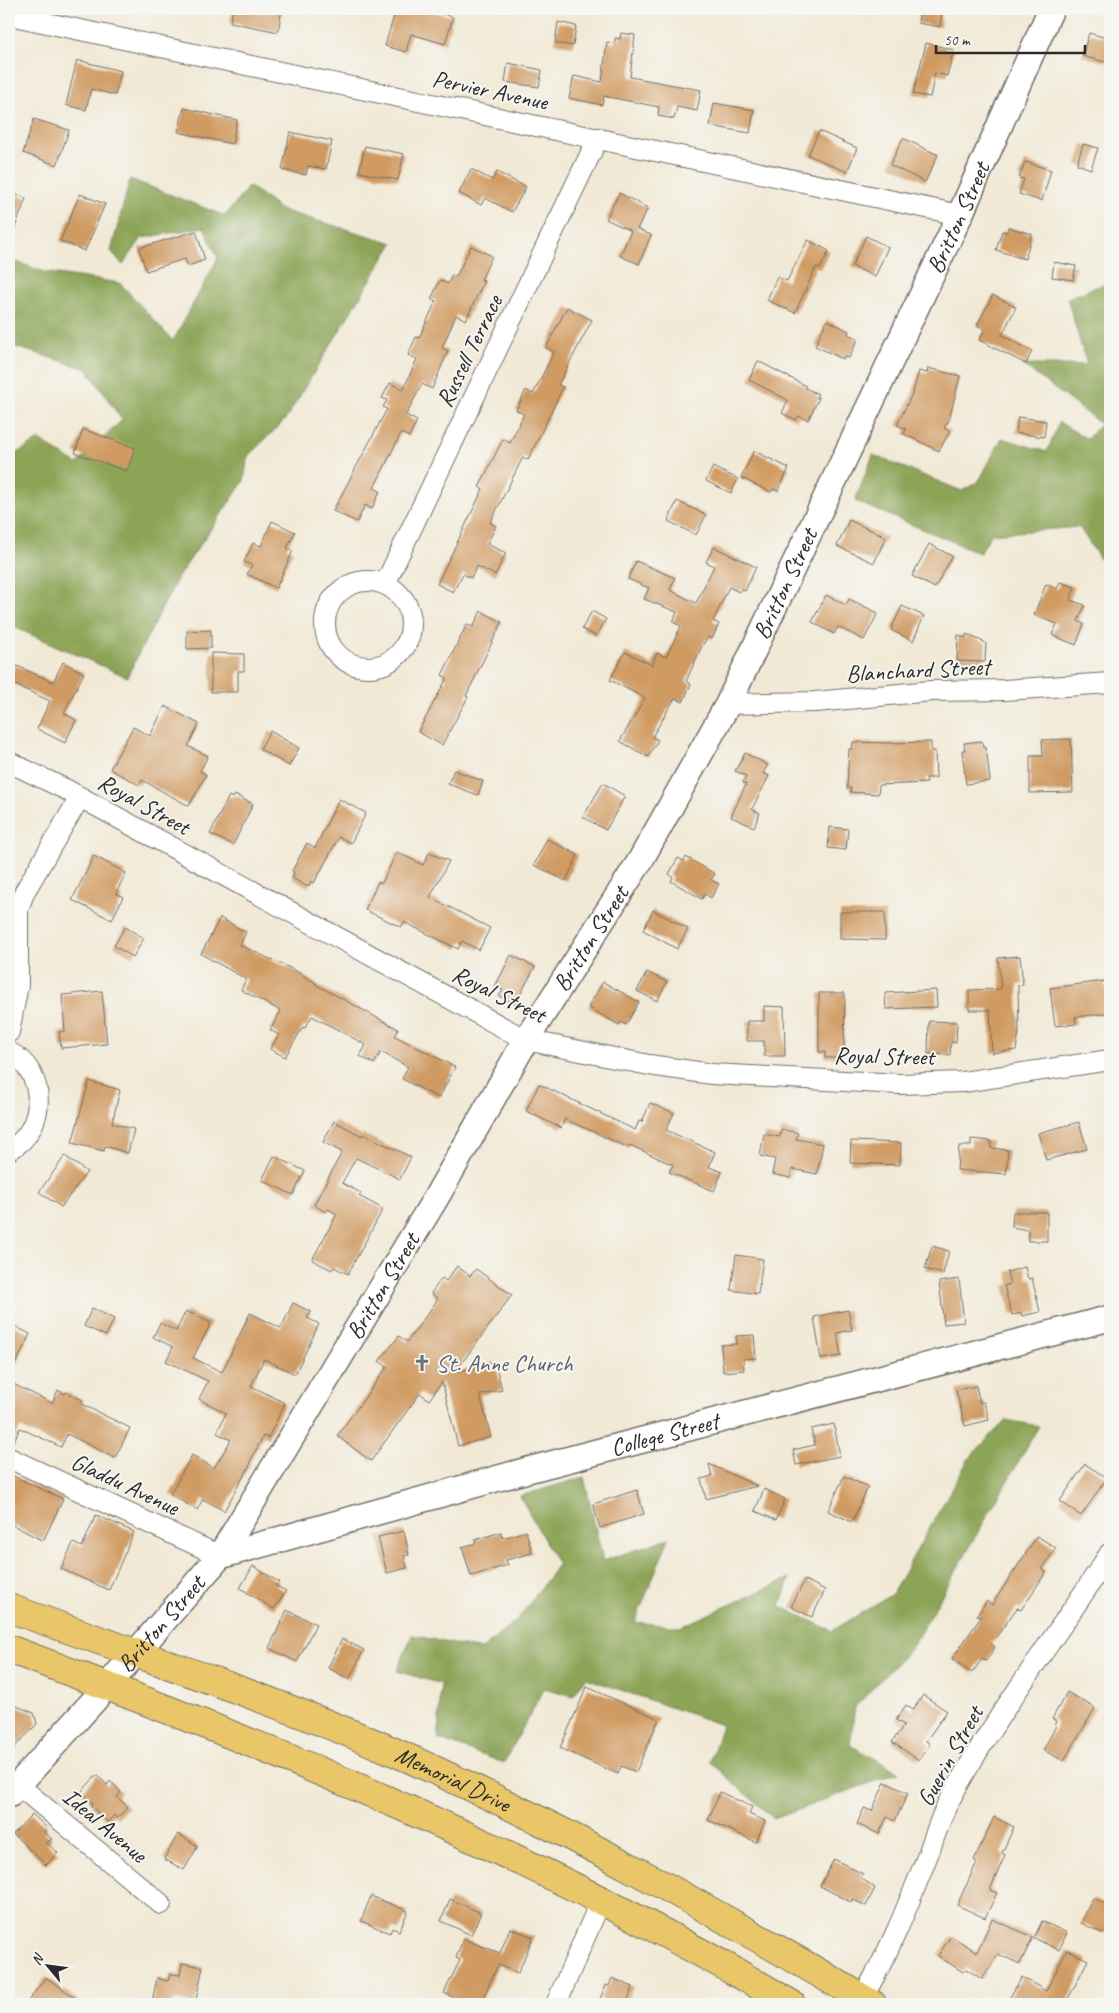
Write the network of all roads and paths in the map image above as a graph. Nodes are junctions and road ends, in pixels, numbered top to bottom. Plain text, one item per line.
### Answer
1 (1051, 9) edge
2 (9, 15) edge
3 (598, 138) junction
4 (960, 214) junction
5 (385, 584) junction
6 (1110, 683) edge
7 (728, 704) junction
8 (9, 762) edge
9 (80, 797) junction
10 (9, 1032) edge
11 (526, 1040) junction
12 (9, 1052) edge
13 (1110, 1060) edge
14 (9, 1150) edge
15 (1110, 1318) edge
16 (9, 1458) edge
17 (1110, 1553) edge
18 (220, 1556) junction
19 (9, 1608) edge
20 (9, 1649) edge
21 (135, 1653) junction
22 (107, 1686) junction
23 (13, 1790) edge
24 (601, 1900) junction
25 (161, 1904) dead end
26 (867, 2001) edge
27 (556, 2004) edge
28 (791, 2004) edge

1 - 4 street, Britton Street
2 - 3 street, Pervier Avenue
3 - 4 street, Pervier Avenue
3 - 5 street, Russell Terrace
4 - 7 street, Britton Street
5 - 5 street
6 - 7 street, Blanchard Street
7 - 11 street, Britton Street
8 - 9 street, Royal Street
9 - 10 street
9 - 11 street, Royal Street
11 - 13 street, Royal Street
11 - 18 street, Britton Street
12 - 14 street
15 - 18 street, College Street
16 - 18 street, Gladdu Avenue
17 - 26 street, Guerin Street
18 - 21 street, Britton Street
19 - 21 main road, Memorial Drive
20 - 22 main road, Memorial Drive
21 - 22 street, Britton Street
21 - 26 main road, Memorial Drive
22 - 23 street, Britton Street
22 - 24 main road, Memorial Drive
23 - 25 street, Ideal Avenue
24 - 27 street
24 - 28 main road, Memorial Drive

